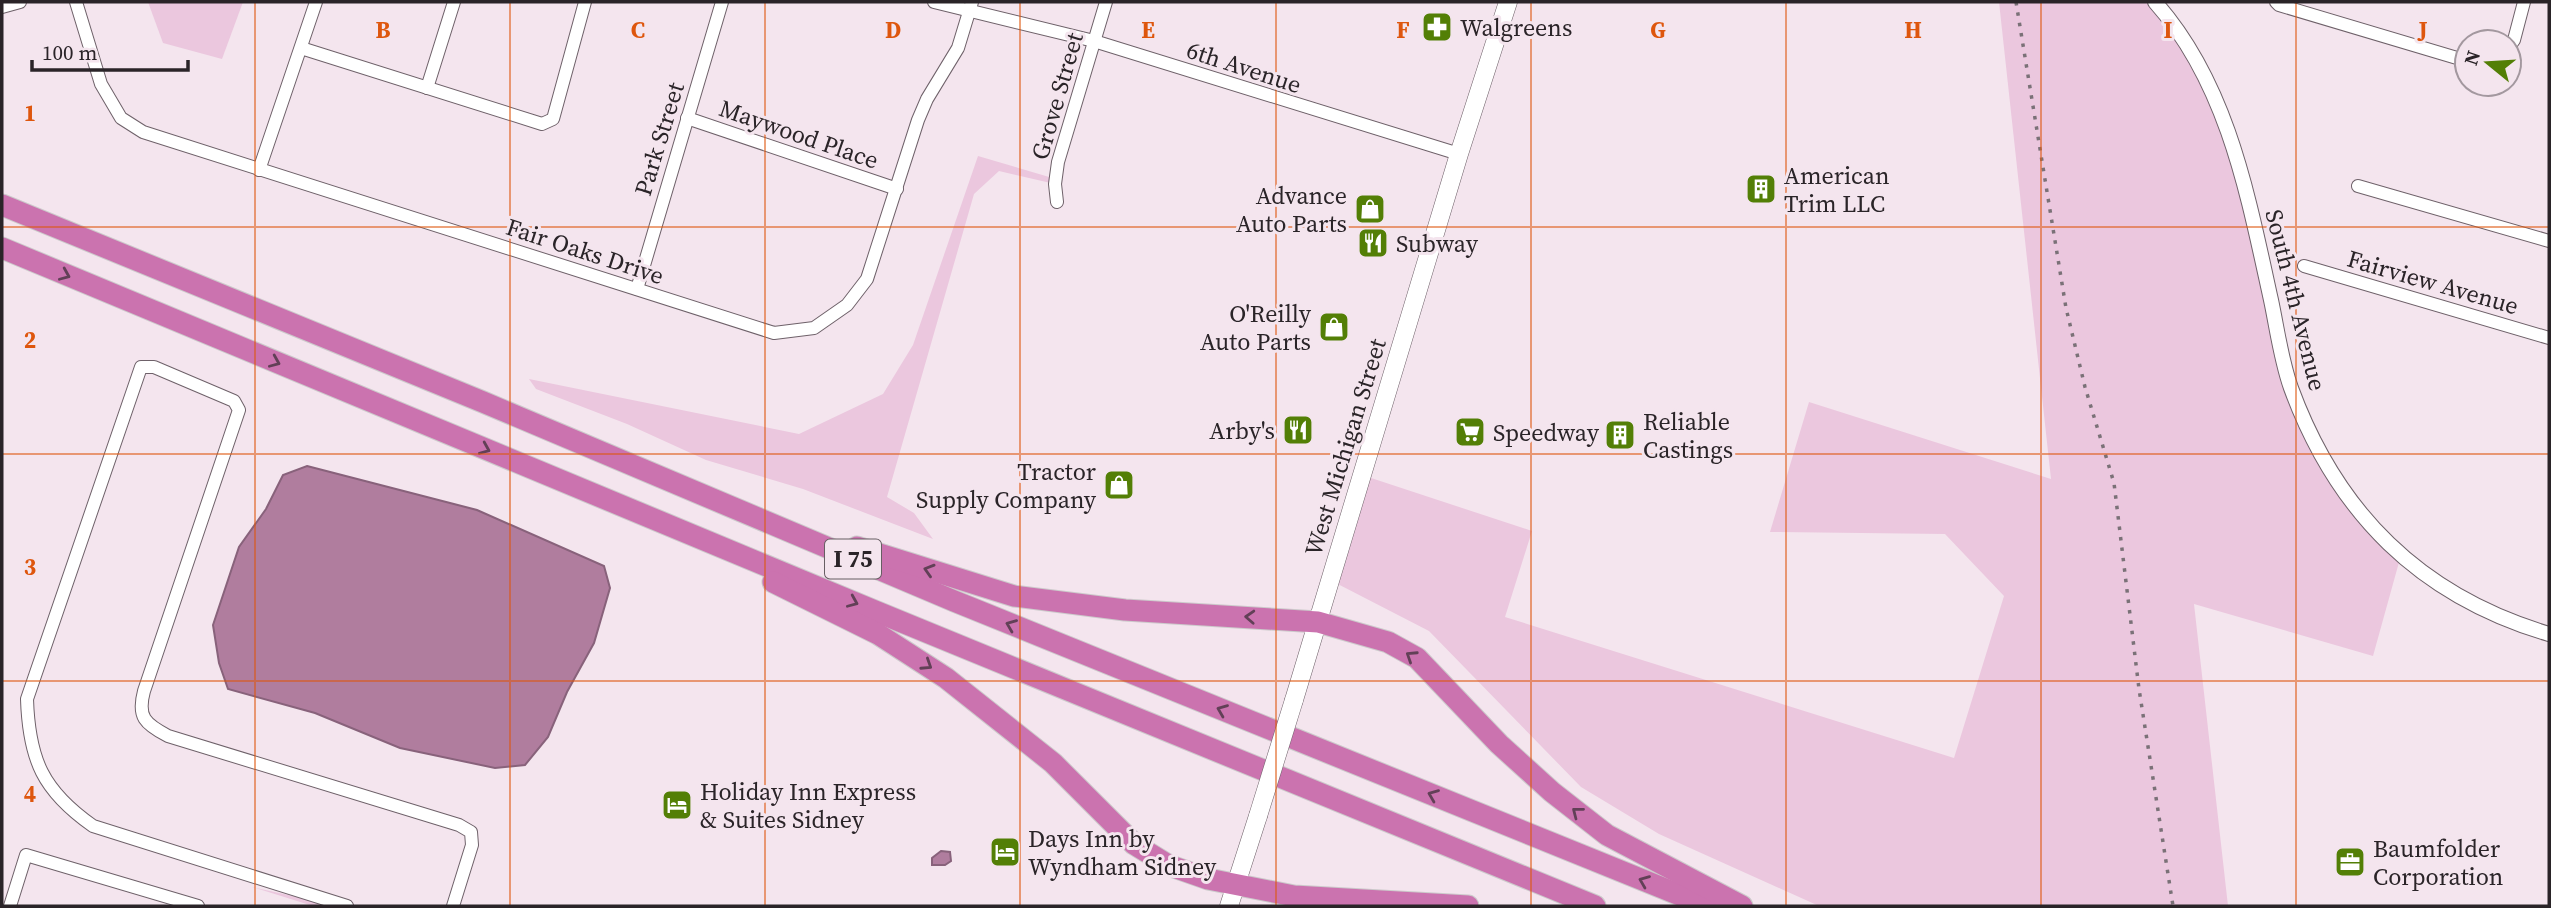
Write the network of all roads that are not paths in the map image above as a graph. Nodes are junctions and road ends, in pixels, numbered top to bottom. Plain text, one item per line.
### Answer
1 (20, 2) edge
2 (76, 2) edge
3 (316, 2) edge
4 (454, 2) edge
5 (585, 2) edge
6 (722, 2) edge
7 (934, 2) edge
8 (1106, 2) edge
9 (1508, 2) edge
10 (2155, 2) edge
11 (2276, 2) edge
12 (2524, 2) edge
13 (971, 6) edge
14 (2, 7) edge
15 (2517, 28) edge
16 (1094, 41) junction
17 (301, 48) junction
18 (2453, 57) edge
19 (426, 88) junction
20 (687, 118) junction
21 (1459, 154) junction
22 (258, 170) junction
23 (2358, 186) dead end
24 (897, 189) junction
25 (1057, 202) dead end
26 (2, 205) edge
27 (2549, 241) edge
28 (2, 248) edge
29 (2304, 266) dead end
30 (636, 289) junction
31 (2549, 338) edge
32 (738, 510) junction
33 (673, 527) junction
34 (1318, 622) junction
35 (2549, 634) edge
36 (1236, 885) junction
37 (10, 906) edge
38 (198, 906) edge
39 (347, 906) edge
40 (453, 906) edge
41 (1229, 906) edge
42 (1468, 906) edge
43 (1595, 906) edge
44 (1707, 906) edge
45 (1742, 906) edge

1 - 14 street
2 - 22 street, Fair Oaks Drive
3 - 17 street
4 - 19 street
5 - 19 street
6 - 20 street, Park Street
7 - 13 street, 6th Avenue
8 - 16 street, Grove Street
9 - 21 main road, West Michigan Street
10 - 35 street, South 4th Avenue
11 - 18 street
12 - 15 street
13 - 16 street, 6th Avenue
13 - 24 street, Fair Oaks Drive
16 - 21 street, 6th Avenue
16 - 25 street, Grove Street
17 - 19 street
17 - 22 street
20 - 24 street, Maywood Place
20 - 30 street, Park Street
21 - 34 main road, West Michigan Street
22 - 30 street, Fair Oaks Drive
23 - 27 street
24 - 30 street, Fair Oaks Drive
26 - 32 highway, I 75
28 -> 33 highway, I 75
29 - 31 street, Fairview Avenue
34 -> 32 highway
44 -> 32 highway, I 75
33 -> 36 highway
33 -> 43 highway, I 75
34 - 36 main road, West Michigan Street, bridge
45 -> 34 highway
36 - 41 main road, West Michigan Street
36 - 42 highway
37 - 38 street
39 - 40 street

